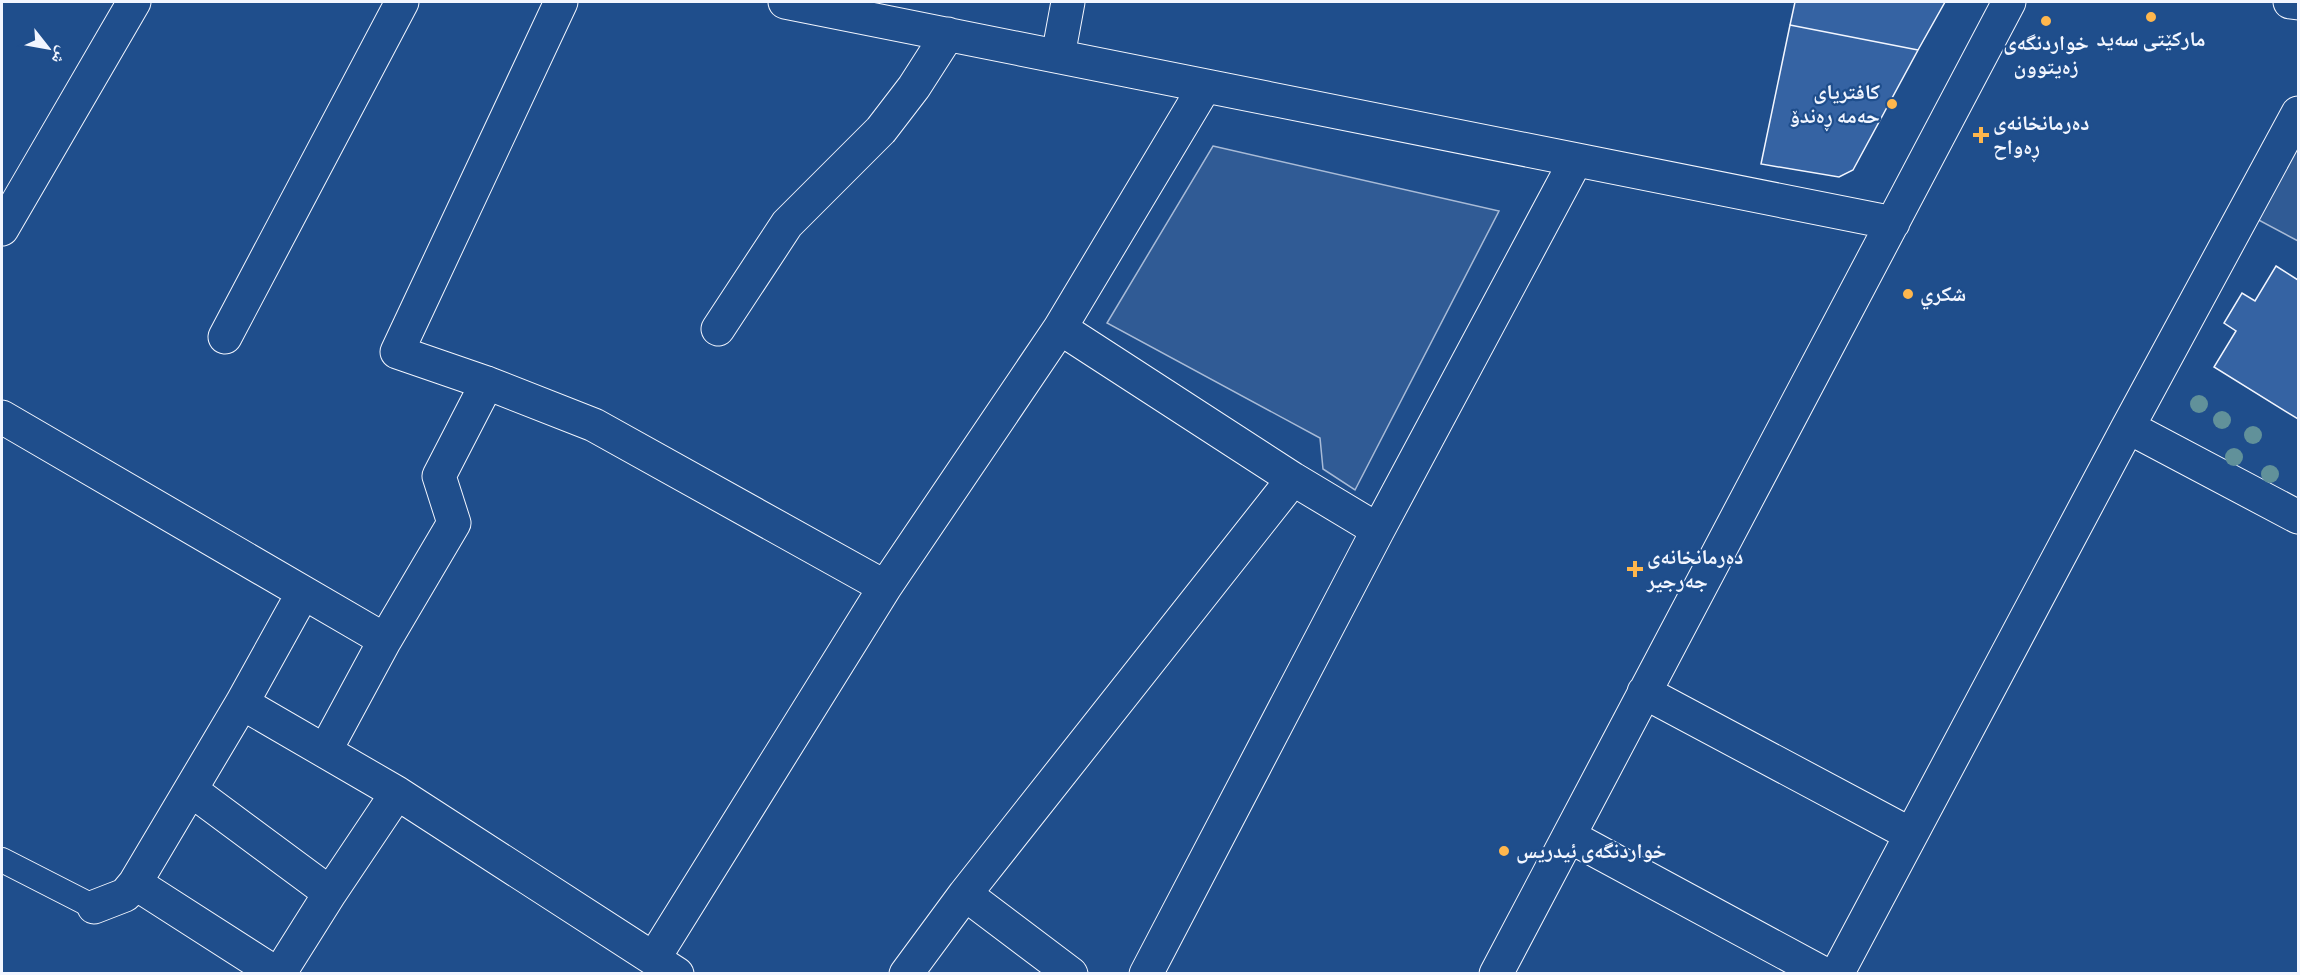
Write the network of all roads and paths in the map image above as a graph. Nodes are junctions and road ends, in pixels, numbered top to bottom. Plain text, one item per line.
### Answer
1 (134, 2) edge
2 (402, 2) edge
3 (561, 2) edge
4 (785, 2) edge
5 (1068, 2) edge
6 (2009, 2) edge
7 (2290, 2) edge
8 (2298, 3) edge
9 (948, 34) junction
10 (1058, 56) junction
11 (1206, 86) junction
12 (2298, 113) edge
13 (1576, 160) junction
14 (1893, 223) junction
15 (2, 229) edge
16 (1060, 328) junction
17 (718, 329) dead end
18 (225, 337) dead end
19 (487, 383) junction
20 (2, 417) edge
21 (2128, 427) junction
22 (1293, 479) junction
23 (2298, 517) edge
24 (1378, 530) junction
25 (885, 587) junction
26 (303, 593) junction
27 (385, 640) junction
28 (1644, 692) junction
29 (242, 703) junction
30 (325, 751) junction
31 (191, 790) junction
32 (397, 793) junction
33 (1910, 834) junction
34 (1569, 836) junction
35 (2, 860) edge
36 (135, 883) junction
37 (330, 893) junction
38 (965, 894) junction
39 (94, 907) joint
40 (666, 966) edge
41 (278, 974) edge
42 (906, 974) edge
43 (1071, 974) edge
44 (1146, 974) edge
45 (1496, 974) edge
46 (1824, 974) edge
47 (1837, 974) edge

1 - 15 street
2 - 18 street
3 - 19 street
4 - 9 street
5 - 10 street
6 - 14 street
7 - 8 street
9 - 10 street
9 - 17 street
10 - 11 street
11 - 13 street
11 - 16 street
12 - 21 street
13 - 14 street
13 - 24 street
14 - 28 street
16 - 22 street
16 - 25 street
19 - 25 street
19 - 27 street
20 - 26 street
21 - 23 street
21 - 33 street
22 - 24 street
22 - 38 street
24 - 44 street
25 - 40 street
26 - 27 street
26 - 29 street
27 - 30 street
28 - 33 street
28 - 34 street
29 - 30 street
29 - 31 street
30 - 32 street
31 - 36 street
31 - 37 street
32 - 37 street
32 - 40 street
33 - 47 street
34 - 45 street
34 - 46 street
35 - 39 street
36 - 39 street
36 - 41 street
37 - 41 street
38 - 42 street
38 - 43 street

